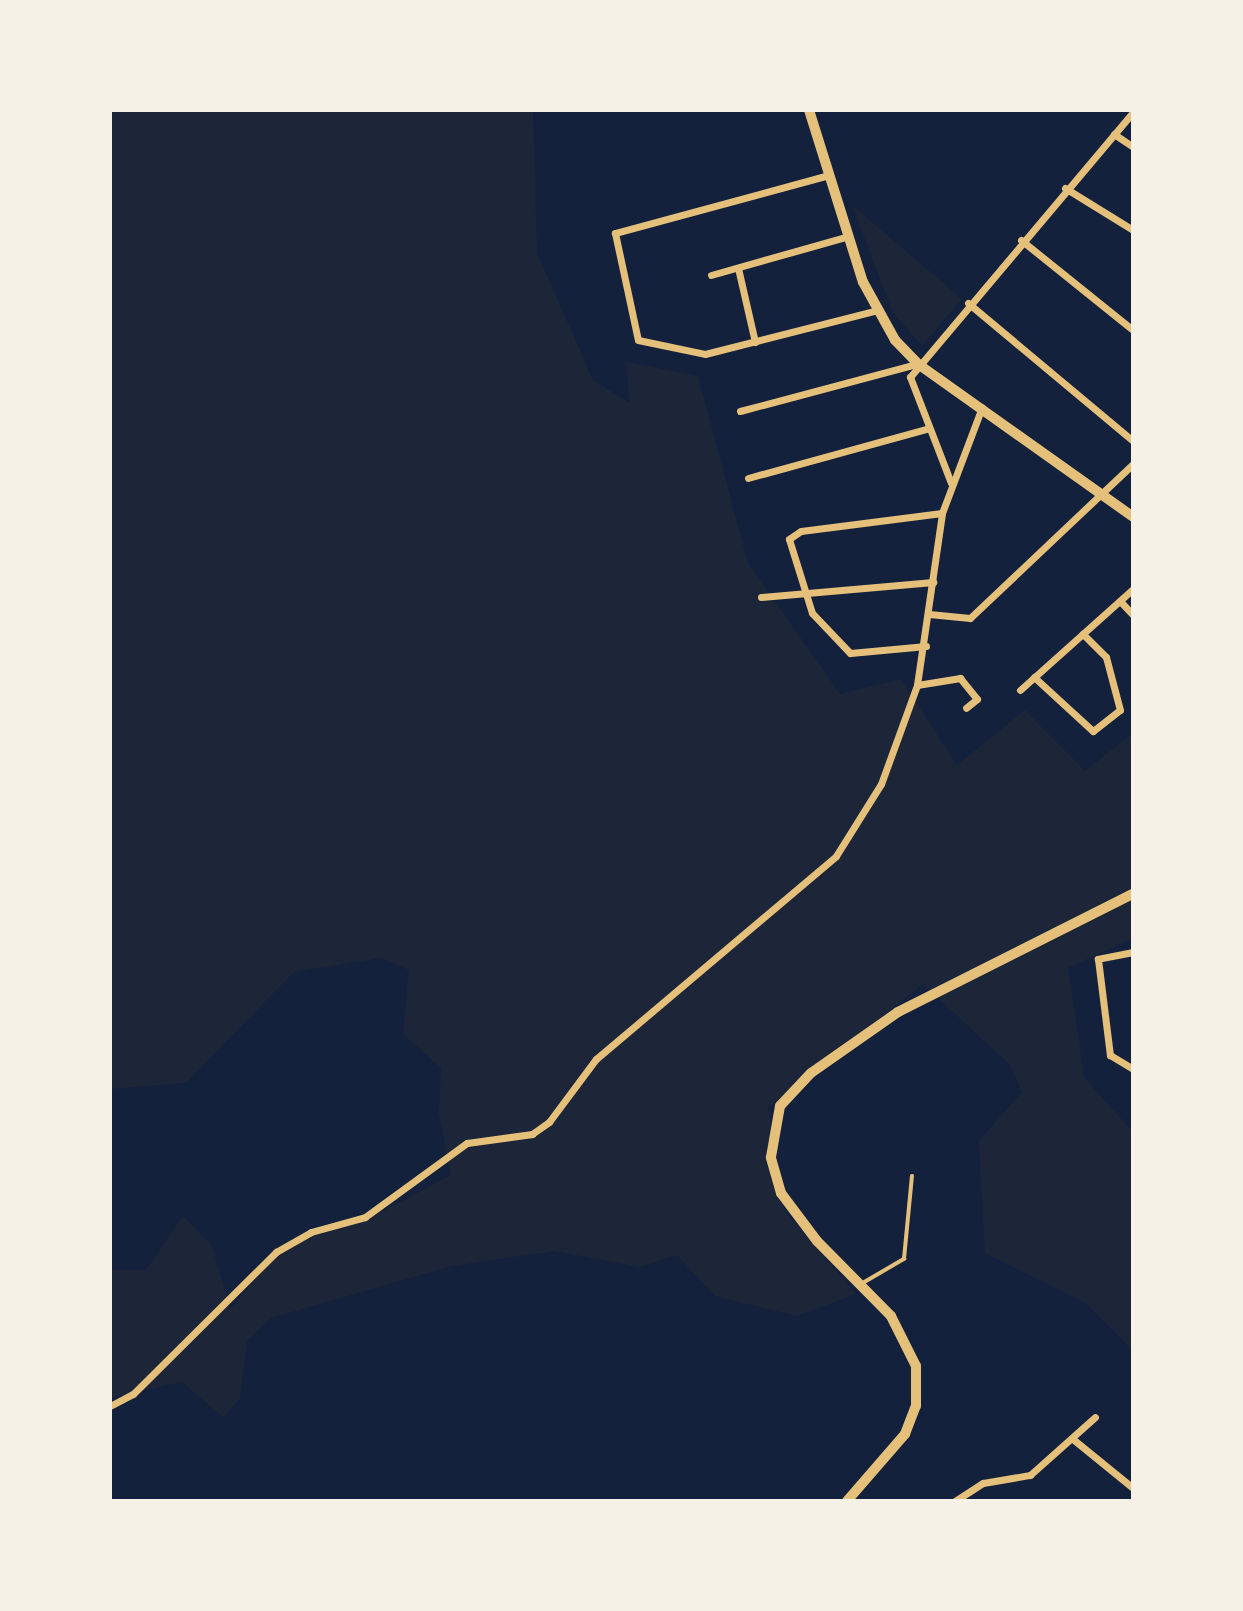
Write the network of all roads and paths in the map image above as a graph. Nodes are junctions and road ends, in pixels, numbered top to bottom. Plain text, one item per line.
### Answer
1 (809, 110) edge
2 (1133, 112) edge
3 (1114, 134) junction
4 (1133, 147) edge
5 (829, 175) junction
6 (1065, 188) junction
7 (1133, 230) edge
8 (849, 236) junction
9 (1021, 240) junction
10 (738, 268) junction
11 (711, 275) dead end
12 (968, 303) junction
13 (877, 310) junction
14 (1133, 330) edge
15 (755, 342) junction
16 (918, 364) junction
17 (982, 406) junction
18 (740, 411) dead end
19 (929, 428) junction
20 (1133, 441) edge
21 (1133, 464) edge
22 (748, 478) dead end
23 (951, 483) junction
24 (1103, 495) junction
25 (942, 513) junction
26 (1133, 517) edge
27 (933, 582) junction
28 (1133, 589) edge
29 (804, 593) junction
30 (761, 597) dead end
31 (1120, 601) junction
32 (929, 614) junction
33 (1133, 615) edge
34 (1083, 634) junction
35 (926, 646) junction
36 (1034, 677) junction
37 (917, 685) junction
38 (1020, 690) dead end
39 (966, 708) dead end
40 (1133, 894) edge
41 (1133, 952) edge
42 (1133, 1069) edge
43 (912, 1176) dead end
44 (861, 1284) junction
45 (110, 1406) edge
46 (1095, 1418) dead end
47 (1074, 1440) junction
48 (1133, 1488) edge
49 (847, 1501) edge
50 (955, 1501) edge

1 - 5 main road
2 - 3 street
3 - 4 street
3 - 6 street
5 - 8 main road
5 - 15 street
6 - 7 street
6 - 9 street
8 - 10 street
8 - 13 main road
9 - 12 street
9 - 14 street
10 - 11 street
10 - 15 street
12 - 16 street
12 - 20 street
13 - 15 street
13 - 16 main road
16 - 17 main road
16 - 18 street
16 - 19 street
17 - 23 street
17 - 24 main road
19 - 22 street
19 - 23 street
21 - 24 street
23 - 25 street
24 - 26 main road
24 - 32 street
25 - 27 street
25 - 29 street
27 - 29 street
27 - 32 street
28 - 31 street
29 - 30 street
29 - 35 street
31 - 33 street
31 - 34 street
32 - 35 street
34 - 36 street
34 - 36 street
35 - 37 street
36 - 38 street
37 - 39 street
37 - 45 street
40 - 44 main road
41 - 42 street
43 - 44 lane
44 - 49 main road
46 - 47 street
47 - 48 street
47 - 50 street

